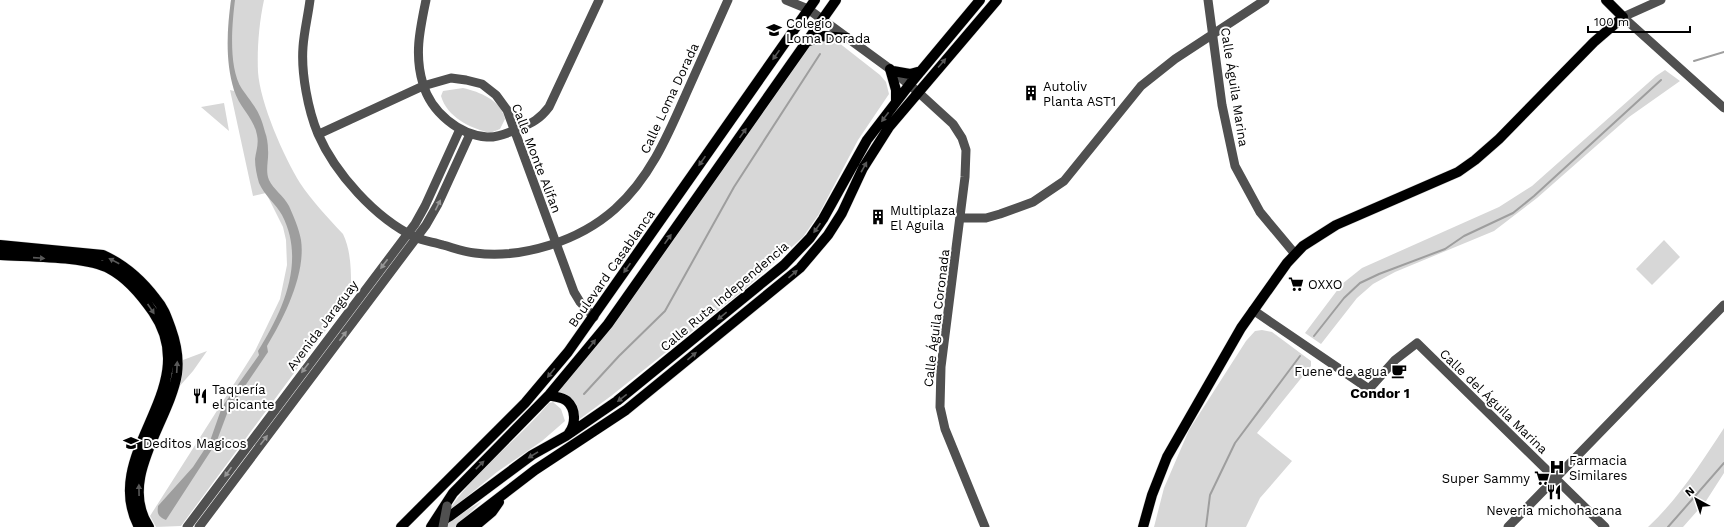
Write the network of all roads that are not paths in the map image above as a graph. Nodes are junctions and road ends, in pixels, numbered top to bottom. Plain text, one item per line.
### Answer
1 (310, 0) edge
2 (426, 0) edge
3 (599, 0) edge
4 (728, 0) edge
5 (786, 0) edge
6 (815, 0) edge
7 (836, 0) edge
8 (980, 0) edge
9 (997, 0) edge
10 (1208, 0) edge
11 (1265, 0) edge
12 (1606, 0) edge
13 (1662, 0) edge
14 (808, 9) junction
15 (1623, 17) junction
16 (822, 19) junction
17 (1213, 35) junction
18 (847, 38) junction
19 (806, 42) junction
20 (891, 70) junction
21 (921, 71) junction
22 (910, 84) junction
23 (423, 86) junction
24 (918, 92) junction
25 (896, 102) junction
26 (1724, 108) edge
27 (460, 129) junction
28 (514, 131) junction
29 (318, 134) junction
30 (470, 134) junction
31 (961, 218) junction
32 (408, 233) junction
33 (417, 238) junction
34 (555, 242) junction
35 (0, 245) edge
36 (1295, 254) junction
37 (0, 255) edge
38 (1724, 305) edge
39 (1253, 310) junction
40 (594, 317) junction
41 (690, 342) junction
42 (549, 396) junction
43 (566, 436) junction
44 (548, 461) junction
45 (1555, 479) junction
46 (506, 491) junction
47 (446, 504) junction
48 (139, 527) edge
49 (149, 527) edge
50 (187, 527) edge
51 (199, 527) edge
52 (401, 527) edge
53 (432, 527) edge
54 (443, 527) edge
55 (462, 527) edge
56 (474, 527) edge
57 (985, 527) edge
58 (1143, 527) edge
59 (1508, 527) edge
60 (1605, 527) edge

1 - 29 street, Calle Loma Dorada
2 - 23 street
3 - 28 street
4 - 34 street, Calle Loma Dorada
5 - 14 street, Calle Águila Coronada
6 - 14 main road, Boulevard Casablanca
7 - 16 main road
8 - 21 main road, Calle Ruta Independencia
24 -> 9 main road, Calle Ruta Independencia
10 - 17 street, Calle Águila Marina
11 - 17 street
12 - 15 main road
13 - 15 street
14 - 16 street, Calle Águila Coronada
14 -> 40 main road, Boulevard Casablanca
15 - 26 street
15 - 36 main road
16 - 18 street, Calle Águila Coronada
16 - 19 main road
17 - 31 street
17 - 36 street, Calle Águila Marina
18 - 19 main road
18 - 20 street, Calle Águila Coronada
42 -> 19 main road
20 - 21 main road
20 - 22 street, Calle Águila Coronada
20 - 25 main road
21 - 22 main road, Calle Ruta Independencia
22 - 24 street, Calle Águila Coronada
22 - 25 main road, Calle Ruta Independencia
23 - 27 street
23 - 28 street, Calle Monte Alifan
23 - 29 street, Calle Monte Alifan
24 - 31 street, Calle Águila Coronada
44 -> 24 main road, Calle Ruta Independencia
25 -> 41 main road, Calle Ruta Independencia
27 - 30 street
27 - 32 street, Avenida Jaraguay
28 - 30 street
28 - 34 street, Calle Monte Alifan
29 - 32 street, Calle Loma Dorada
33 -> 30 street, Avenida Jaraguay
31 - 57 street, Calle Águila Coronada
32 - 33 street, Calle Loma Dorada
32 -> 50 street, Avenida Jaraguay
33 - 34 street, Calle Loma Dorada
51 -> 33 street, Avenida Jaraguay
34 - 40 street, Calle Monte Alifan
49 -> 35 main road
36 - 39 main road
37 -> 48 main road
38 - 45 street
39 - 45 street, Calle del Águila Marina
39 - 58 main road
40 -> 52 main road, Boulevard Casablanca
41 -> 43 main road, Calle Ruta Independencia
41 - 44 main road
42 - 43 main road
47 -> 42 main road
43 -> 53 main road, Calle Ruta Independencia
44 - 46 main road, Calle Ruta Independencia
45 - 59 street
45 - 60 street, Calle del Águila Marina
46 - 55 main road, Calle Ruta Independencia
46 - 56 main road
47 - 53 main road
47 - 54 street, bridge

